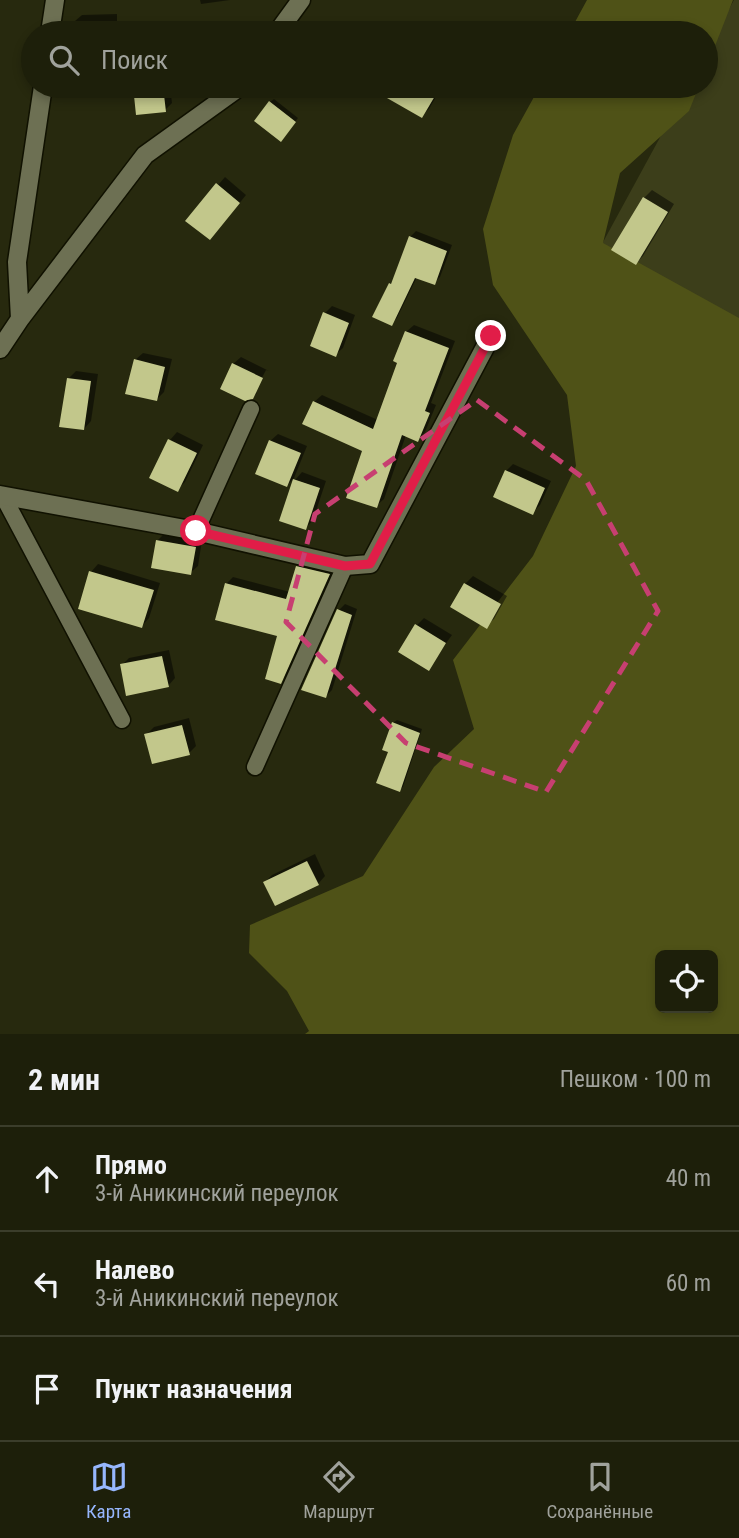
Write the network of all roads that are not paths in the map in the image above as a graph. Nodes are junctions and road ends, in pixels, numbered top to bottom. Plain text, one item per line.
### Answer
1 (55, 0) edge
2 (301, 0) edge
3 (52, 21) edge
4 (286, 21) edge
5 (41, 98) edge
6 (224, 98) edge
7 (8, 258) edge
8 (19, 319) junction
9 (491, 336) dead end
10 (0, 349) edge
11 (251, 410) dead end
12 (2, 496) edge
13 (196, 531) junction
14 (345, 566) junction
15 (122, 720) dead end
16 (255, 766) dead end

1 - 3 street
2 - 4 street
5 - 7 street
6 - 8 street
7 - 8 street
8 - 10 street
9 - 14 street
11 - 13 lane
12 - 13 street
12 - 15 lane
13 - 14 street
14 - 16 lane

